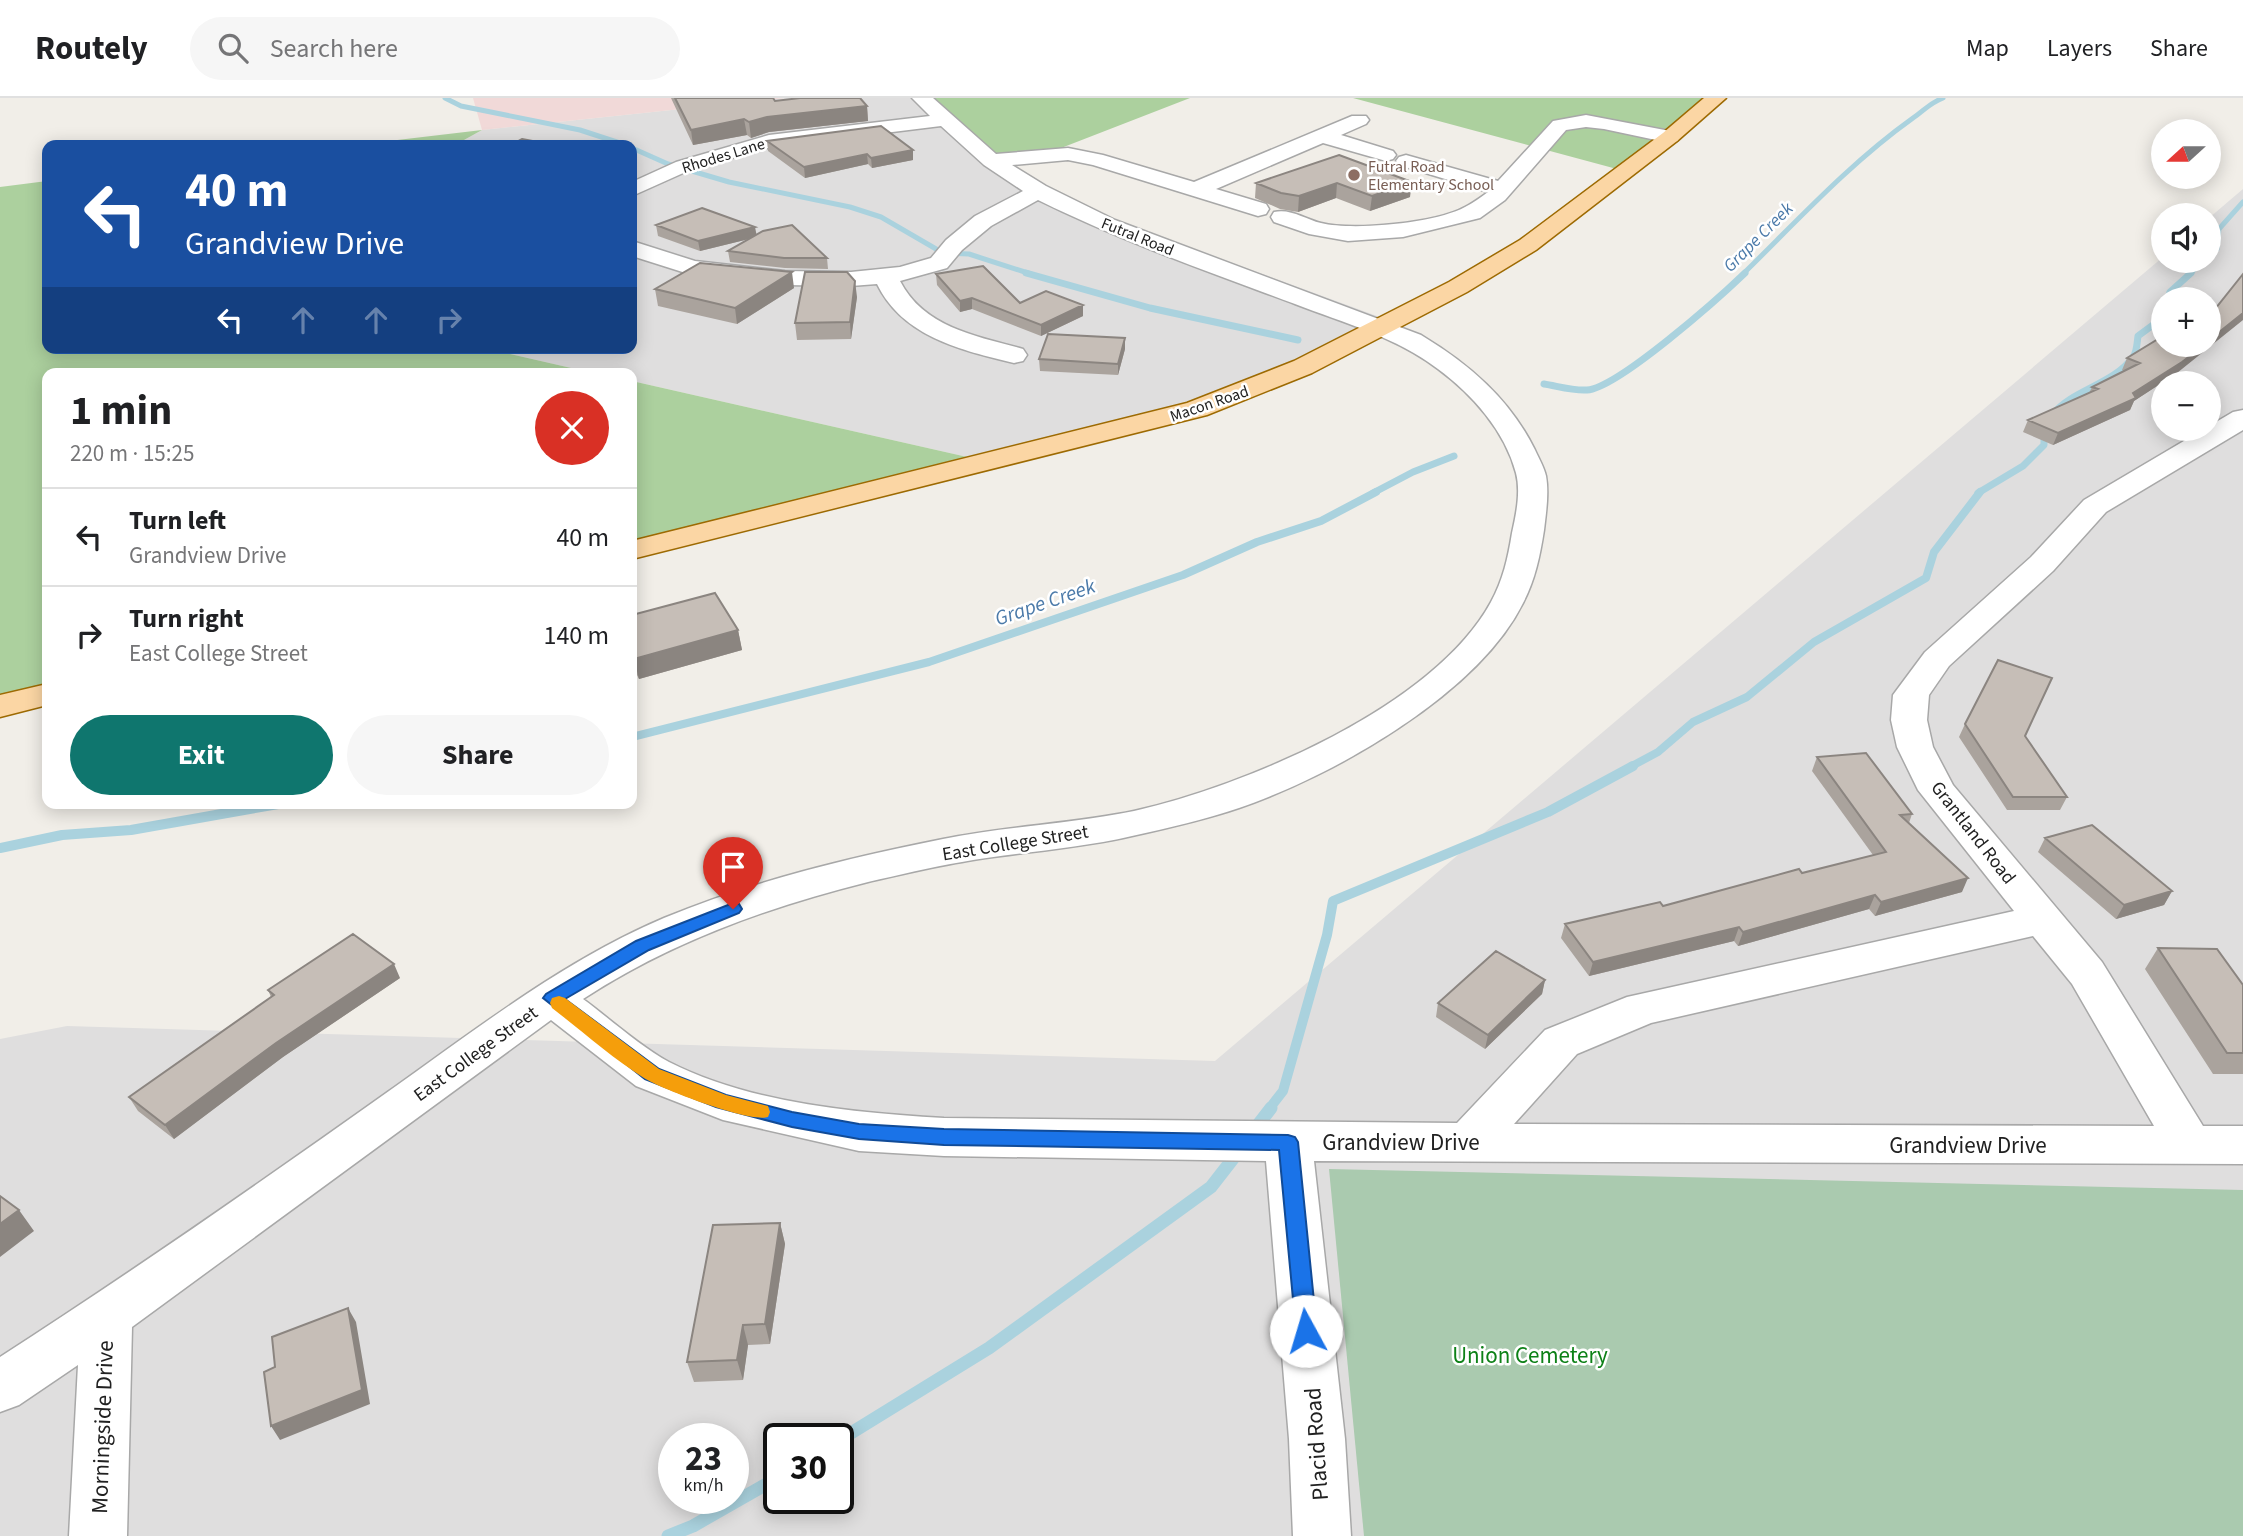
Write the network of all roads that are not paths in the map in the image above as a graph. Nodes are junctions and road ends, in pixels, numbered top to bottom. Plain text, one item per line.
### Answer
1 (922, 98) edge
2 (1716, 98) edge
3 (943, 120) junction
4 (1359, 120) dead end
5 (1322, 136) junction
6 (1670, 137) junction
7 (991, 161) junction
8 (637, 188) edge
9 (1502, 189) junction
10 (1195, 190) junction
11 (1038, 191) junction
12 (1258, 209) edge
13 (1282, 218) edge
14 (637, 250) edge
15 (886, 275) junction
16 (1380, 328) junction
17 (1014, 355) dead end
18 (2243, 418) edge
19 (637, 549) edge
20 (42, 695) edge
21 (0, 706) edge
22 (2043, 919) junction
23 (552, 998) junction
24 (1470, 1141) junction
25 (1288, 1142) junction
26 (2243, 1145) edge
27 (2190, 1146) junction
28 (106, 1318) junction
29 (0, 1387) edge
30 (99, 1536) edge
31 (1322, 1536) edge

1 - 3 street, Futral Road
2 - 6 main road, Macon Road
3 - 7 street, Futral Road
3 - 8 street, Rhodes Lane
4 - 5 street
5 - 9 street
5 - 10 street
6 - 9 street
6 - 16 main road, Macon Road
7 - 10 street
7 - 11 street, Futral Road
9 - 13 street
10 - 12 street
11 - 15 street
11 - 16 street, Futral Road
14 - 15 street
15 - 17 street
16 - 19 main road, Macon Road
16 - 23 street, East College Street
18 - 22 street, Grantland Road
20 - 21 main road
22 - 24 street
22 - 27 street, Grantland Road
23 - 25 street, Grandview Drive
23 - 28 street, East College Street
24 - 25 street, Grandview Drive
24 - 27 street, Grandview Drive
25 - 31 street, Placid Road
26 - 27 street, Grandview Drive
28 - 29 street, East College Street
28 - 30 street, Morningside Drive

